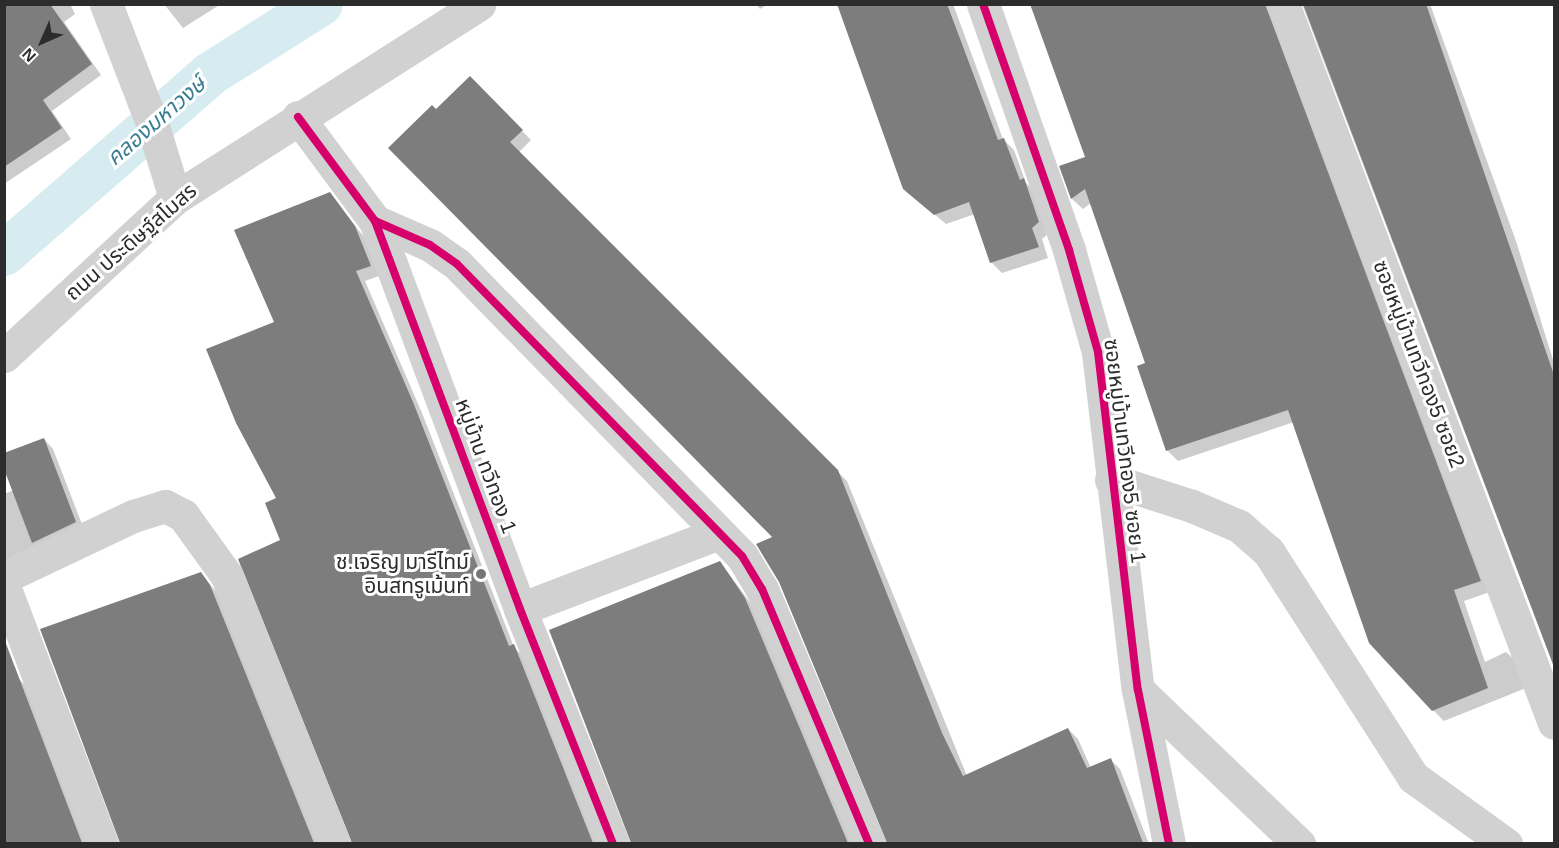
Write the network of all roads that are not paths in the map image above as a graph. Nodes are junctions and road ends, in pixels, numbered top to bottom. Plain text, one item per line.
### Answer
1 (106, 4) edge
2 (478, 4) edge
3 (982, 4) edge
4 (1283, 4) edge
5 (298, 117) junction
6 (175, 198) junction
7 (375, 221) junction
8 (4, 356) edge
9 (1111, 480) junction
10 (718, 533) junction
11 (4, 577) edge
12 (4, 586) edge
13 (520, 609) junction
14 (1138, 690) junction
15 (1554, 723) edge
16 (102, 843) edge
17 (334, 843) edge
18 (613, 843) edge
19 (869, 843) edge
20 (1169, 843) edge
21 (1299, 843) edge
22 (1506, 843) edge

1 - 6 street
2 - 5 street, ถนน ประดิษฐ์สโมสร
3 - 9 street, ซอยหมู่บ้านทวีทอง5 ซอย 1
4 - 15 street, ซอยหมู่บ้านทวีทอง5 ซอย2
5 - 6 street, ถนน ประดิษฐ์สโมสร
5 - 7 street, หมู่บ้าน ทวีทอง 1
6 - 8 street, ถนน ประดิษฐ์สโมสร
7 - 10 street
7 - 13 street, หมู่บ้าน ทวีทอง 1
9 - 14 street, ซอยหมู่บ้านทวีทอง5 ซอย 1
9 - 22 street
10 - 13 street
10 - 19 street
11 - 17 street
12 - 16 street
13 - 18 street, หมู่บ้าน ทวีทอง 1
14 - 20 street, ซอยหมู่บ้านทวีทอง5 ซอย 1
14 - 21 street

